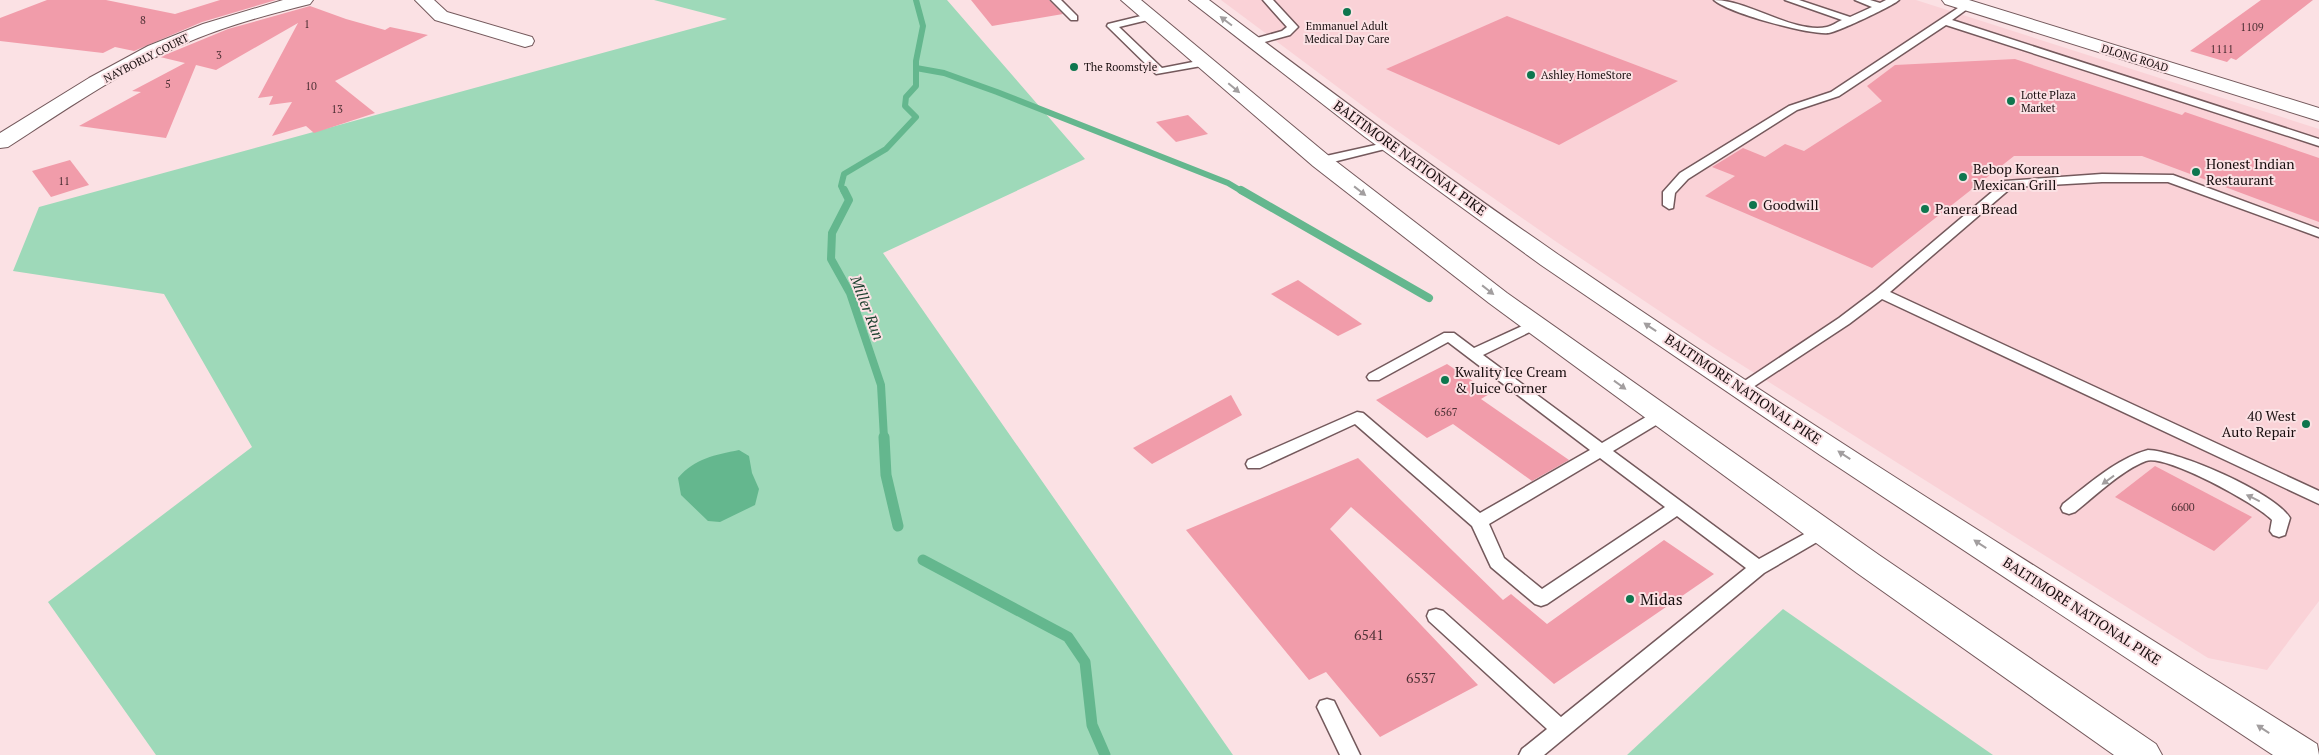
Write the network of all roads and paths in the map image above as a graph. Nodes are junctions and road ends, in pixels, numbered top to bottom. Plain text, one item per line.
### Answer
1 (304, 0) edge
2 (424, 0) edge
3 (1056, 0) edge
4 (1198, 0) edge
5 (1268, 0) edge
6 (1719, 0) edge
7 (1790, 0) edge
8 (1860, 0) edge
9 (1894, 0) edge
10 (1959, 2) edge
11 (1880, 6) junction
12 (1140, 8) edge
13 (1074, 18) dead end
14 (1850, 20) junction
15 (1945, 21) junction
16 (524, 41) dead end
17 (1254, 42) junction
18 (1203, 63) junction
19 (2319, 115) edge
20 (0, 142) edge
21 (2319, 143) edge
22 (1389, 145) junction
23 (1321, 161) junction
24 (1669, 205) dead end
25 (2319, 233) edge
26 (1881, 293) junction
27 (1535, 324) junction
28 (1473, 354) junction
29 (1374, 377) dead end
30 (1742, 388) junction
31 (1661, 415) junction
32 (1602, 449) junction
33 (2215, 450) junction
34 (1254, 464) dead end
35 (2196, 470) junction
36 (2319, 498) edge
37 (1678, 507) junction
38 (2069, 508) dead end
39 (1478, 522) junction
40 (1823, 531) junction
41 (2279, 531) dead end
42 (1758, 568) junction
43 (1436, 616) dead end
44 (1327, 707) dead end
45 (1561, 729) junction
46 (1350, 755) edge
47 (1529, 755) edge
48 (2143, 755) edge
49 (2304, 755) edge

1 - 20 main road, NAYBORLY COURT
2 - 16 main road
3 - 13 lane
17 -> 4 main road, BALTIMORE NATIONAL PIKE
5 - 17 lane
6 - 14 lane
7 - 14 lane
8 - 11 lane
9 - 11 lane
10 - 15 lane
10 - 19 main road, DLONG ROAD
11 - 14 lane
12 - 18 main road
12 - 18 lane
15 - 21 lane
15 - 24 lane
17 - 22 main road, BALTIMORE NATIONAL PIKE
18 -> 23 main road
22 - 23 lane
30 -> 22 main road, BALTIMORE NATIONAL PIKE
23 -> 27 main road
25 - 26 lane
26 - 30 lane
26 - 33 lane
27 - 28 lane
27 -> 31 main road
28 - 29 lane
28 - 32 lane
49 -> 30 main road, BALTIMORE NATIONAL PIKE
31 - 32 lane
31 - 40 main road
32 - 37 lane
32 - 39 lane
33 - 35 lane
33 - 36 lane
34 - 39 lane
35 -> 38 lane
41 -> 35 lane
37 - 39 lane
37 - 42 lane
40 - 42 lane
40 - 48 main road
42 - 45 lane
43 - 45 lane
44 - 46 lane
45 - 47 lane

